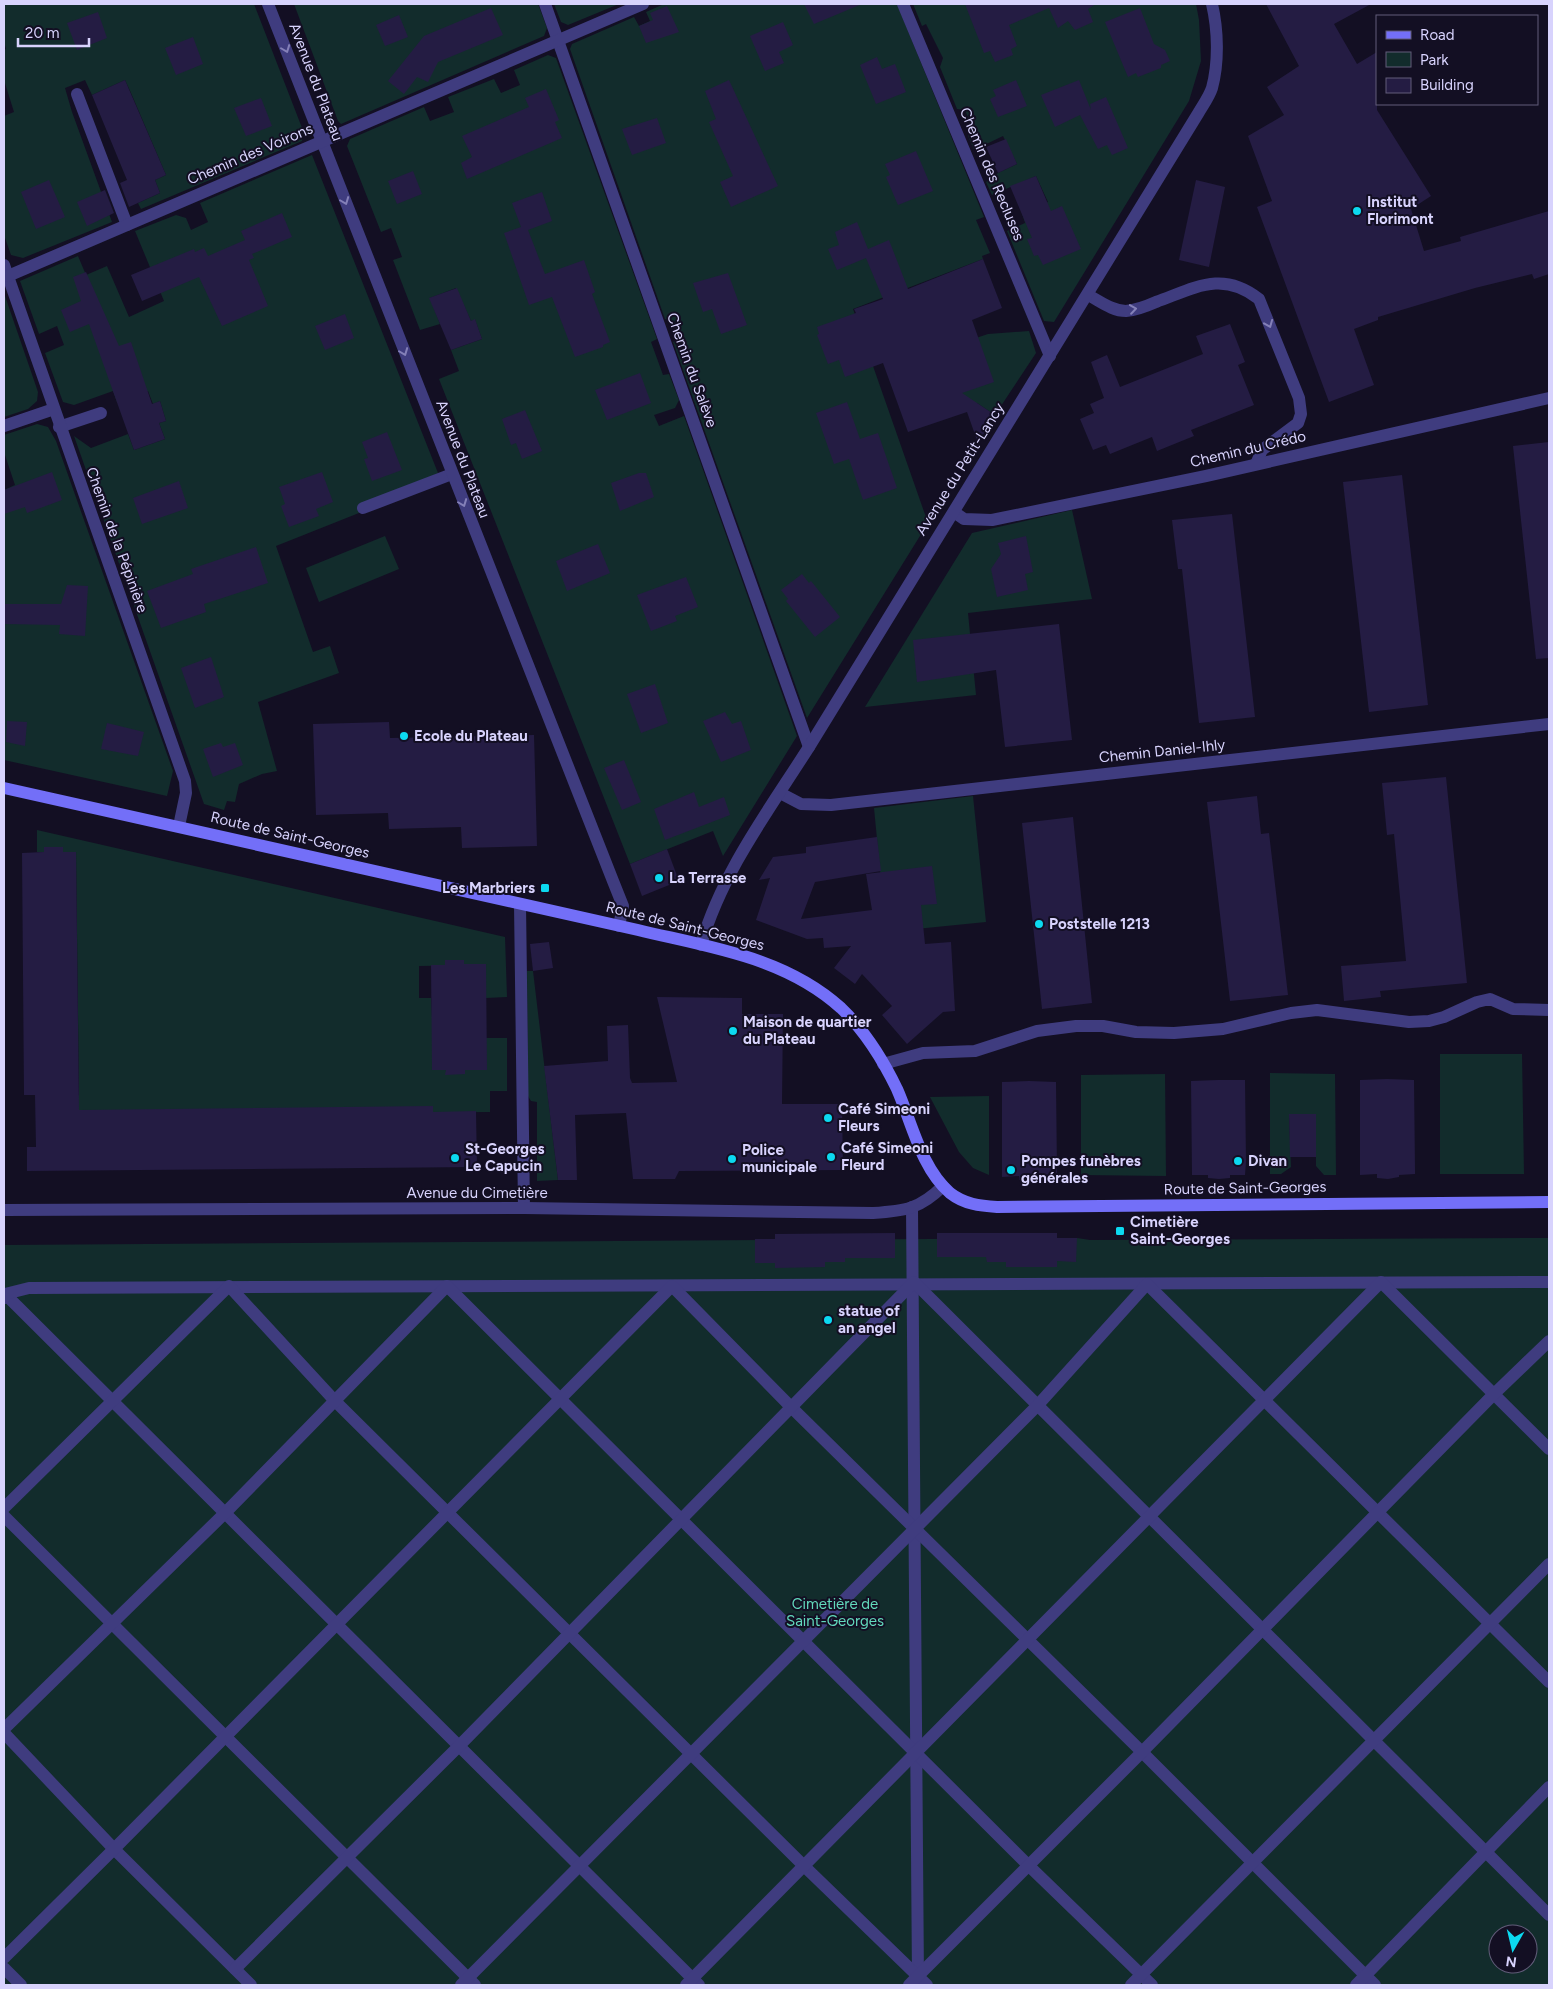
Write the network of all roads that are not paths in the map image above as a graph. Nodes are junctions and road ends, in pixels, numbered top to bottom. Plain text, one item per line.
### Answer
1 (268, 4) edge
2 (545, 4) edge
3 (643, 4) edge
4 (903, 4) edge
5 (1212, 4) edge
6 (558, 41) junction
7 (77, 94) dead end
8 (322, 141) junction
9 (127, 225) junction
10 (6, 271) edge
11 (1088, 295) junction
12 (1050, 356) junction
13 (1549, 398) edge
14 (54, 409) junction
15 (101, 413) dead end
16 (4, 426) edge
17 (59, 427) junction
18 (1256, 464) junction
19 (452, 474) junction
20 (363, 508) dead end
21 (954, 512) junction
22 (1549, 724) edge
23 (810, 747) junction
24 (4, 788) edge
25 (780, 793) junction
26 (179, 826) junction
27 (520, 904) junction
28 (618, 926) junction
29 (701, 945) junction
30 (1549, 1010) edge
31 (883, 1064) junction
32 (943, 1186) junction
33 (1549, 1202) edge
34 (912, 1207) junction
35 (524, 1208) junction
36 (4, 1210) edge
37 (914, 1282) junction
38 (1381, 1282) junction
39 (1549, 1282) edge
40 (1147, 1284) junction
41 (229, 1286) junction
42 (447, 1286) junction
43 (672, 1286) junction
44 (4, 1296) edge
45 (1549, 1341) edge
46 (1494, 1394) junction
47 (559, 1399) junction
48 (1266, 1400) junction
49 (335, 1401) junction
50 (111, 1402) junction
51 (1037, 1406) junction
52 (791, 1407) junction
53 (1549, 1449) edge
54 (4, 1508) edge
55 (1378, 1511) junction
56 (448, 1512) junction
57 (225, 1513) junction
58 (4, 1516) edge
59 (1148, 1517) junction
60 (682, 1520) junction
61 (915, 1528) junction
62 (1549, 1564) edge
63 (1490, 1623) junction
64 (336, 1624) junction
65 (112, 1625) junction
66 (1261, 1629) junction
67 (569, 1633) junction
68 (804, 1640) junction
69 (1028, 1640) junction
70 (1549, 1682) edge
71 (4, 1731) edge
72 (224, 1736) junction
73 (1374, 1741) junction
74 (458, 1747) junction
75 (915, 1751) junction
76 (1142, 1752) junction
77 (692, 1754) junction
78 (1549, 1787) edge
79 (114, 1849) junction
80 (1484, 1852) junction
81 (347, 1857) junction
82 (1253, 1863) junction
83 (580, 1866) junction
84 (804, 1866) junction
85 (1028, 1866) junction
86 (1549, 1915) edge
87 (4, 1958) edge
88 (4, 1968) edge
89 (235, 1969) junction
90 (1141, 1975) junction
91 (1366, 1976) junction
92 (915, 1982) edge
93 (468, 1983) edge
94 (692, 1983) edge
95 (21, 1985) edge
96 (251, 1985) edge
97 (927, 1985) edge
98 (1131, 1985) edge
99 (1152, 1985) edge
100 (1356, 1985) edge
101 (1376, 1985) edge

1 -> 8 street, Avenue du Plateau
2 - 6 street, Chemin du Salève
3 - 6 street, Chemin des Voirons
4 - 12 street, Chemin des Recluses
5 - 11 street, Avenue du Petit-Lancy
6 - 8 street, Chemin des Voirons
6 - 23 street, Chemin du Salève
7 - 9 street
8 - 9 street, Chemin des Voirons
8 -> 19 street, Avenue du Plateau
9 - 10 street, Chemin des Voirons
10 - 14 street, Chemin de la Pépinière
11 - 12 street, Avenue du Petit-Lancy
11 -> 18 street
12 - 21 street, Avenue du Petit-Lancy
13 - 18 street, Chemin du Crédo
14 - 16 street
14 - 17 street, Chemin de la Pépinière
15 - 17 street
17 - 26 street, Chemin de la Pépinière
18 - 21 street, Chemin du Crédo
19 - 20 street
19 -> 28 street, Avenue du Plateau
21 - 23 street, Avenue du Petit-Lancy
22 - 25 street, Chemin Daniel-Ihly
23 - 25 street, Avenue du Petit-Lancy
24 - 26 street, Route de Saint-Georges
25 - 29 street, Avenue du Petit-Lancy
26 - 27 street, Route de Saint-Georges
27 - 28 street, Route de Saint-Georges
27 - 35 street
28 - 29 street, Route de Saint-Georges
29 - 31 street, Route de Saint-Georges
30 - 31 street
31 - 32 street, Route de Saint-Georges
32 - 33 street, Route de Saint-Georges
32 - 34 street, Avenue du Cimetière
34 - 35 street, Avenue du Cimetière
34 - 37 street
35 - 36 street, Avenue du Cimetière
37 - 40 street
37 - 43 street
37 - 51 street
37 - 52 street
37 - 61 street
38 - 39 street
38 - 40 street
38 - 46 street
38 - 48 street
40 - 48 street
40 - 51 street
41 - 42 street
41 - 44 street
41 - 49 street
41 - 50 street
42 - 43 street
42 - 47 street
42 - 49 street
43 - 47 street
43 - 52 street
44 - 50 street
45 - 46 street
46 - 53 street
46 - 55 street
47 - 56 street
47 - 60 street
48 - 55 street
48 - 59 street
49 - 56 street
49 - 57 street
50 - 54 street
50 - 57 street
51 - 59 street
51 - 61 street
52 - 60 street
52 - 61 street
55 - 63 street
55 - 66 street
56 - 64 street
56 - 67 street
57 - 64 street
57 - 65 street
58 - 65 street
59 - 66 street
59 - 69 street
60 - 67 street
60 - 68 street
61 - 68 street
61 - 69 street
61 - 75 street
62 - 63 street
63 - 70 street
63 - 73 street
64 - 72 street
64 - 74 street
65 - 71 street
65 - 72 street
66 - 73 street
66 - 76 street
67 - 74 street
67 - 77 street
68 - 75 street
68 - 77 street
69 - 75 street
69 - 76 street
71 - 79 street
72 - 79 street
72 - 81 street
73 - 80 street
73 - 82 street
74 - 81 street
74 - 83 street
75 - 84 street
75 - 85 street
75 - 92 street
76 - 82 street
76 - 85 street
77 - 83 street
77 - 84 street
78 - 80 street
79 - 87 street
79 - 89 street
80 - 86 street
80 - 91 street
81 - 89 street
81 - 93 street
82 - 90 street
82 - 91 street
83 - 93 street
83 - 94 street
84 - 92 street
84 - 94 street
85 - 90 street
85 - 92 street
88 - 95 street
89 - 96 street
90 - 98 street
90 - 99 street
91 - 100 street
91 - 101 street
92 - 97 street

